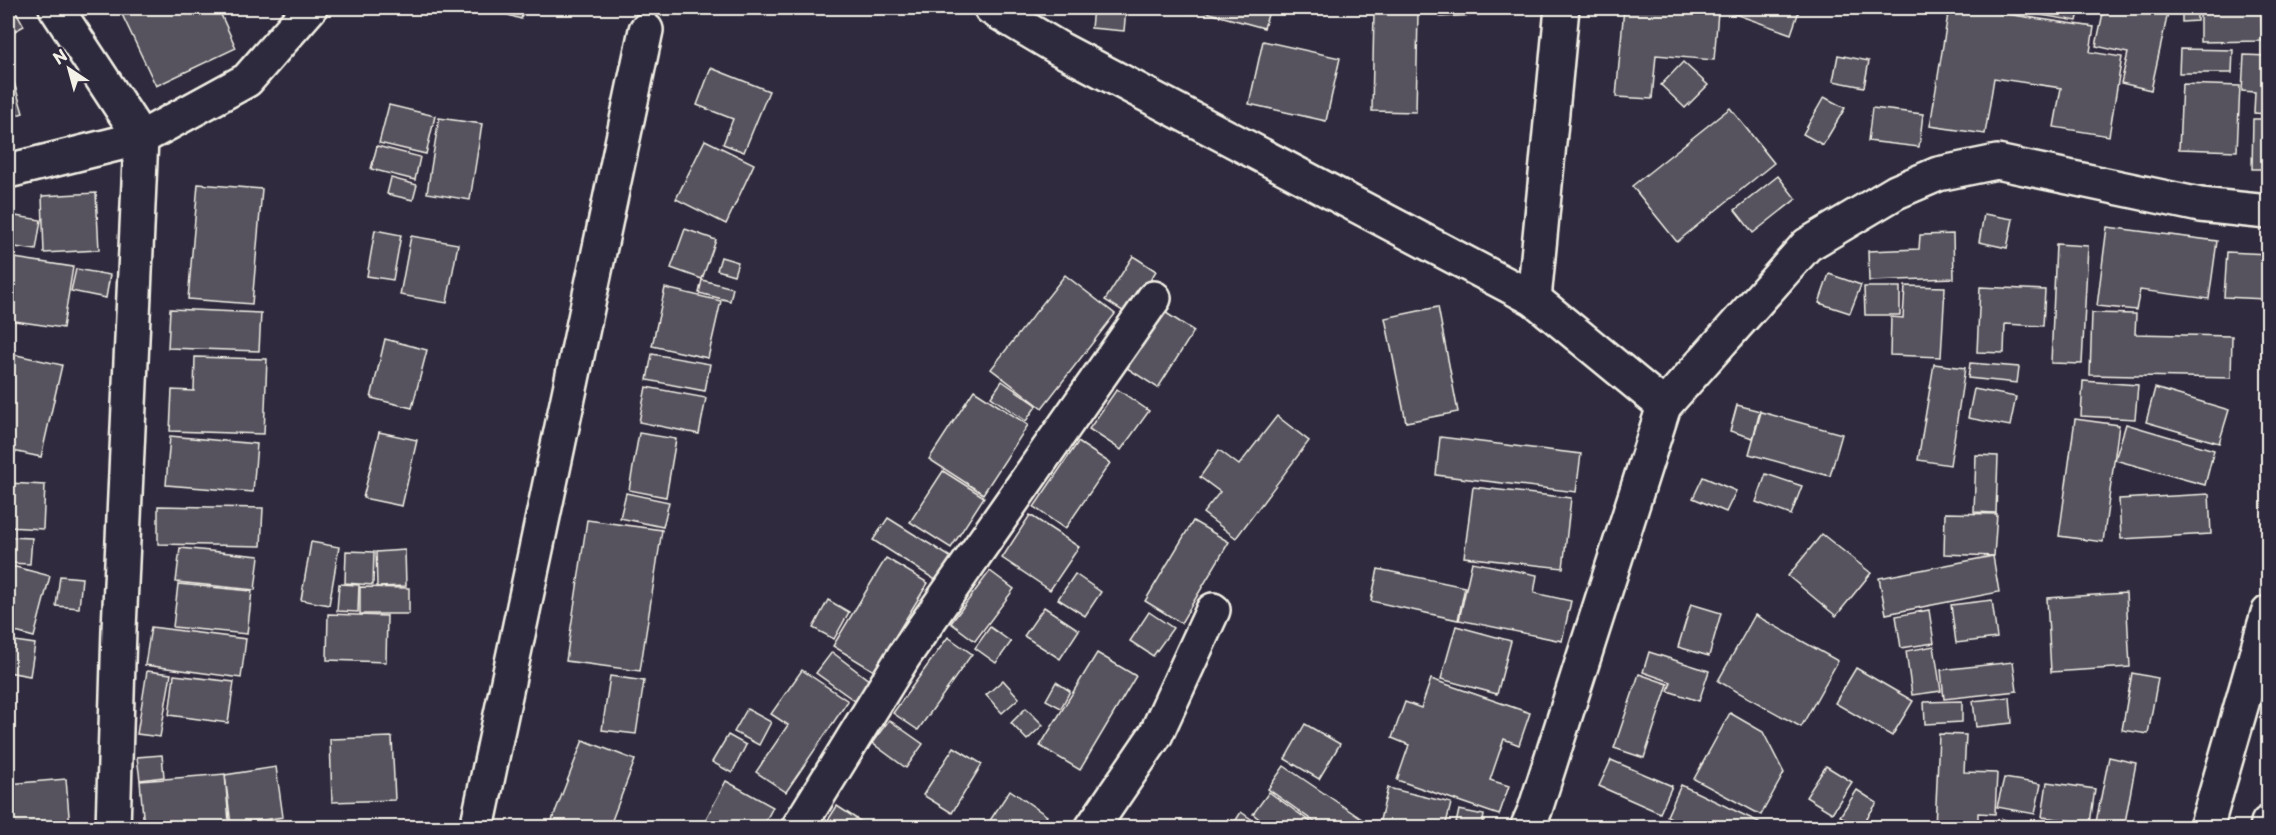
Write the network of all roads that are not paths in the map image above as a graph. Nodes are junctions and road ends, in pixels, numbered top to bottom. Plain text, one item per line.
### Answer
1 (56, 8) edge
2 (310, 8) edge
3 (991, 8) edge
4 (1562, 8) edge
5 (646, 30) dead end
6 (141, 138) junction
7 (8, 171) edge
8 (2268, 212) edge
9 (1154, 298) dead end
10 (1534, 299) junction
11 (1664, 406) junction
12 (1214, 610) dead end
13 (2268, 614) edge
14 (2268, 823) edge
15 (113, 828) edge
16 (477, 828) edge
17 (798, 828) edge
18 (1092, 828) edge
19 (1527, 828) edge
20 (2206, 828) edge
21 (2267, 828) edge

1 - 6 street
2 - 6 street
3 - 10 street
4 - 10 street
5 - 16 street
6 - 7 street
6 - 15 street
8 - 11 street
9 - 17 street
10 - 11 street
11 - 19 street
12 - 18 street
13 - 20 street
14 - 21 street

